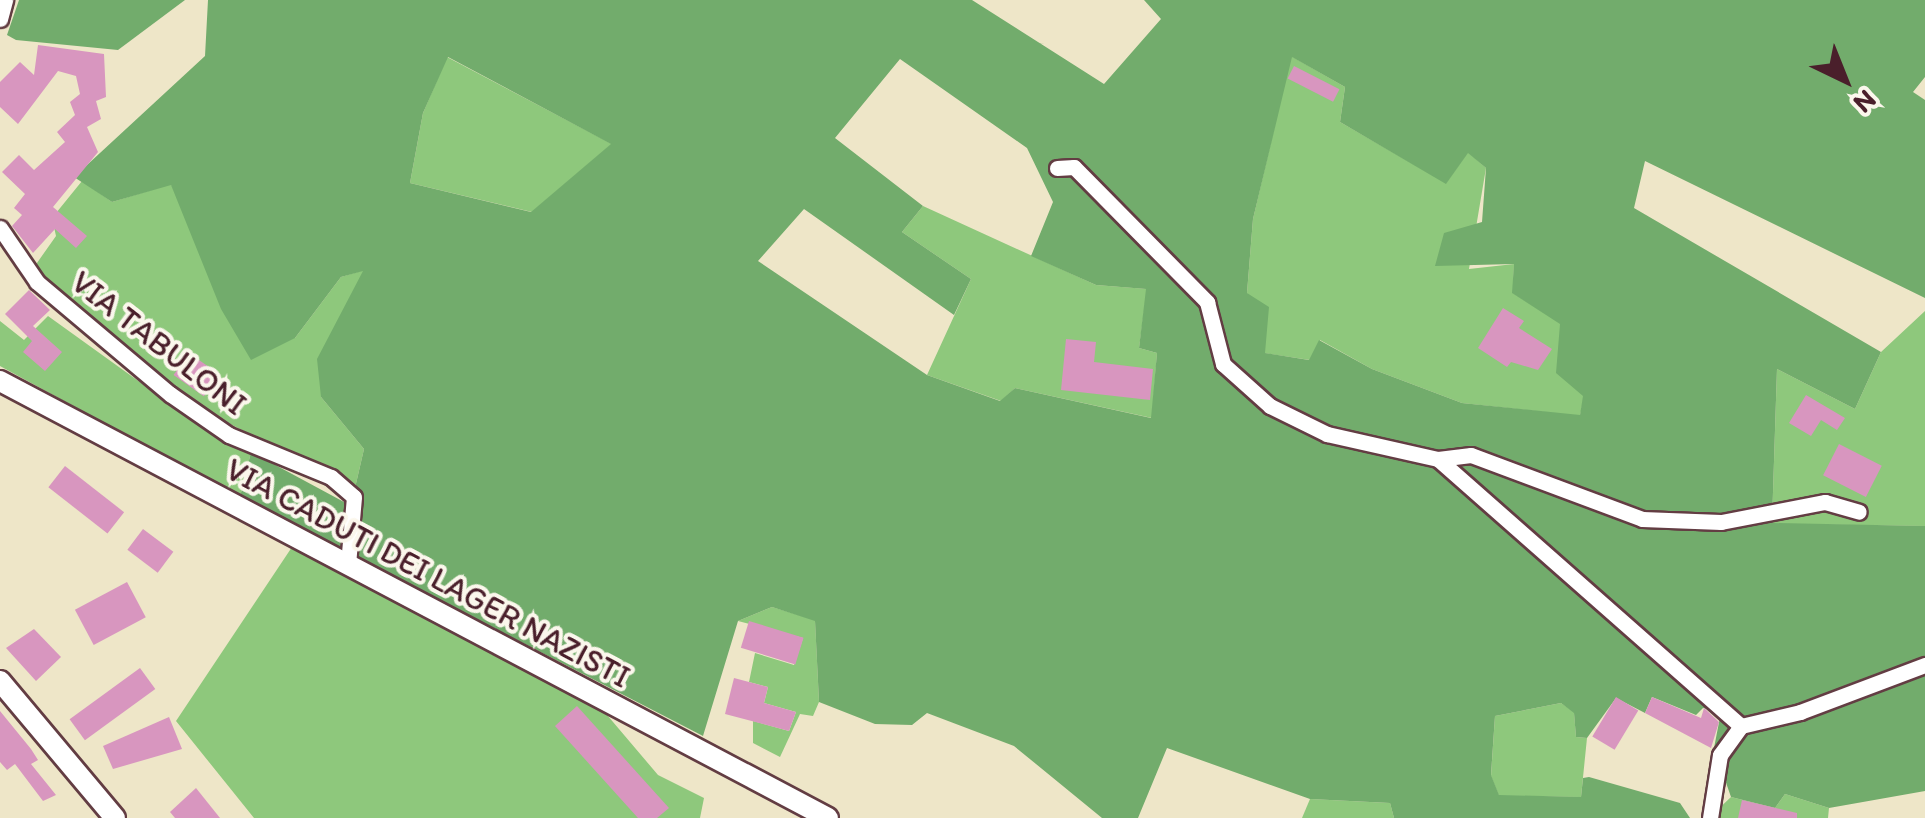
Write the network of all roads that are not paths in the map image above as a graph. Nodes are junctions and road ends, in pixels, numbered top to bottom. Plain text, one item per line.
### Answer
1 (5, 0) edge
2 (0, 19) edge
3 (1057, 168) dead end
4 (0, 228) edge
5 (0, 381) edge
6 (1438, 459) junction
7 (1859, 512) dead end
8 (348, 564) junction
9 (1925, 664) edge
10 (0, 681) edge
11 (1740, 726) junction
12 (115, 818) edge
13 (828, 818) edge
14 (1710, 818) edge

1 - 2 street
3 - 6 street
4 - 8 street, VIA TABULONI
5 - 8 main road, VIA CADUTI DEI LAGER NAZISTI
6 - 7 street
6 - 11 street
8 - 13 main road, VIA CADUTI DEI LAGER NAZISTI
9 - 11 street
10 - 12 main road
11 - 14 street

